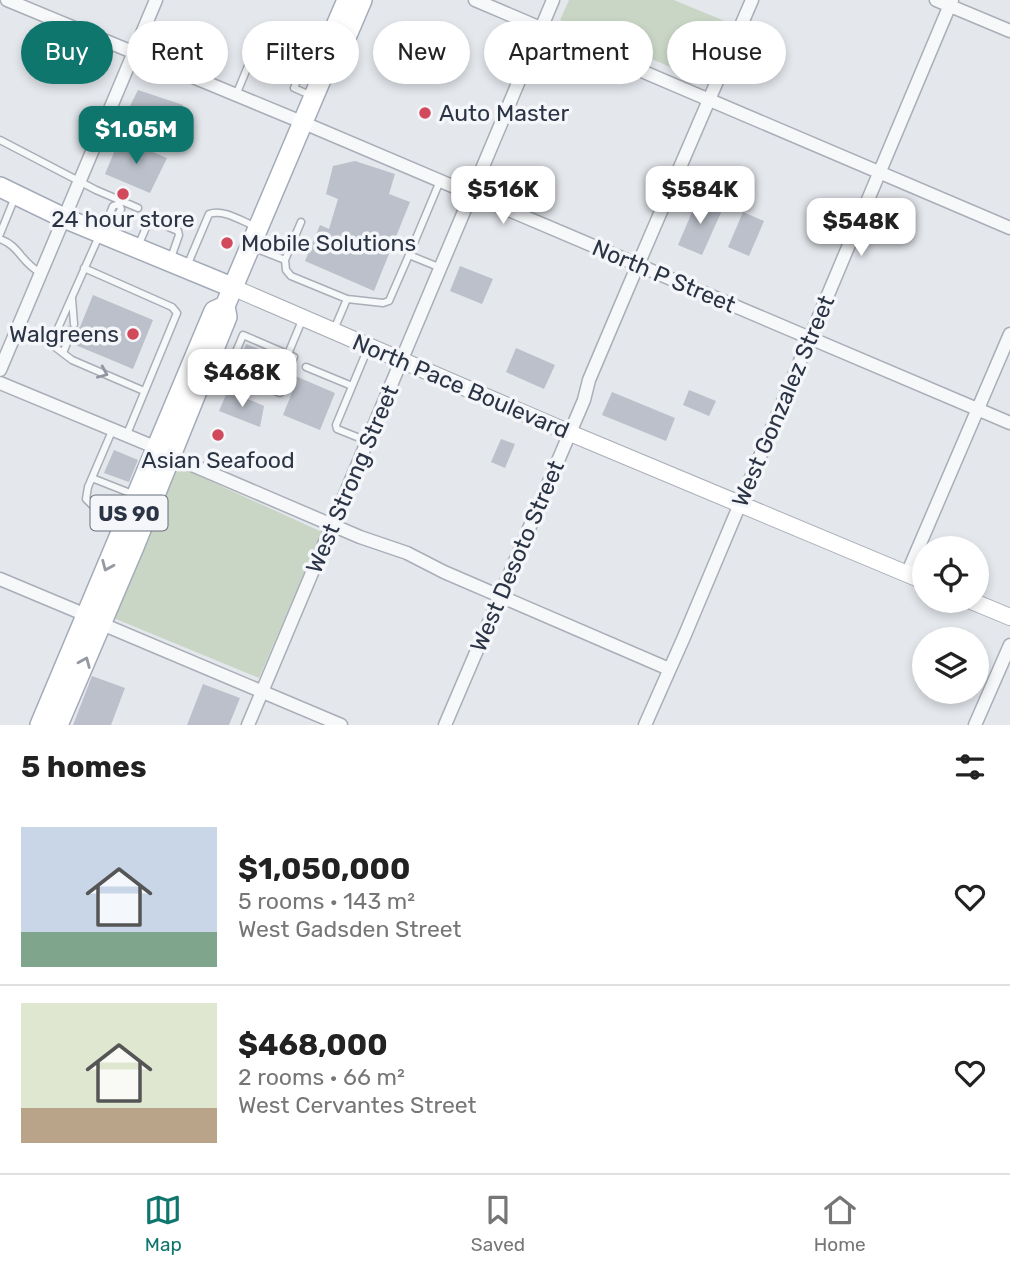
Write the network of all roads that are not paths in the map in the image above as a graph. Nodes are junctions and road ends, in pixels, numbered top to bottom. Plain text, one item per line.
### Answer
1 (7, 0) edge
2 (156, 0) edge
3 (347, 0) edge
4 (362, 0) edge
5 (475, 0) edge
6 (553, 0) edge
7 (752, 0) edge
8 (936, 0) edge
9 (951, 3) edge
10 (147, 21) edge
11 (338, 21) edge
12 (353, 21) edge
13 (525, 21) edge
14 (545, 21) edge
15 (1010, 31) edge
16 (127, 49) edge
17 (127, 69) edge
18 (653, 76) edge
19 (242, 81) edge
20 (210, 84) edge
21 (296, 84) edge
22 (320, 84) edge
23 (519, 84) edge
24 (236, 95) junction
25 (315, 97) junction
26 (710, 100) junction
27 (304, 123) junction
28 (0, 140) edge
29 (879, 172) junction
30 (80, 180) junction
31 (440, 181) junction
32 (8, 191) edge
33 (472, 195) junction
34 (120, 203) junction
35 (138, 208) dead end
36 (64, 218) junction
37 (301, 222) dead end
38 (1010, 228) edge
39 (106, 230) junction
40 (0, 237) edge
41 (255, 238) junction
42 (137, 248) junction
43 (409, 255) junction
44 (285, 260) junction
45 (178, 265) junction
46 (639, 265) junction
47 (84, 268) junction
48 (441, 268) junction
49 (41, 273) junction
50 (234, 288) junction
51 (71, 297) junction
52 (347, 299) junction
53 (225, 306) junction
54 (303, 318) junction
55 (74, 324) dead end
56 (17, 330) junction
57 (333, 332) junction
58 (1010, 334) edge
59 (69, 338) dead end
60 (809, 338) junction
61 (51, 344) junction
62 (369, 347) junction
63 (1007, 348) edge
64 (63, 353) junction
65 (282, 354) junction
66 (401, 361) junction
67 (208, 363) junction
68 (306, 367) dead end
69 (0, 370) edge
70 (228, 371) junction
71 (0, 383) edge
72 (352, 386) junction
73 (144, 391) junction
74 (978, 409) junction
75 (1010, 423) edge
76 (112, 431) junction
77 (569, 433) junction
78 (126, 436) junction
79 (368, 442) junction
80 (164, 452) junction
81 (92, 478) junction
82 (136, 496) junction
83 (740, 503) junction
84 (127, 519) junction
85 (332, 525) junction
86 (907, 574) junction
87 (912, 576) edge
88 (0, 579) edge
89 (500, 596) junction
90 (989, 608) edge
91 (1010, 617) edge
92 (94, 620) junction
93 (1010, 645) edge
94 (669, 669) junction
95 (262, 691) junction
96 (40, 725) edge
97 (58, 725) edge
98 (248, 725) edge
99 (341, 725) edge
100 (445, 725) edge
101 (645, 725) edge
102 (975, 725) edge

1 - 16 street, North P Street
2 - 10 street
3 - 11 main road, US 90
4 - 12 main road, US 90
5 - 13 street
6 - 14 street, West Strong Street
7 - 26 street, West Desoto Street
8 - 9 street
9 - 15 street
9 - 29 street, West Gonzalez Street
17 - 30 street
18 - 26 street
19 - 24 lane
20 - 24 street, North P Street
21 - 25 lane
22 - 25 main road, US 90
23 - 33 street, West Strong Street
24 - 27 street, North P Street
25 - 27 main road, US 90
26 - 29 street
26 - 46 street, West Desoto Street
27 - 31 street, North P Street
27 - 41 main road, US 90
28 - 30 lane
29 - 38 street
29 - 60 street, West Gonzalez Street
30 - 34 lane
30 - 36 street
31 - 33 street, North P Street
31 - 43 lane
32 - 36 main road, North Pace Boulevard
32 - 40 lane
33 - 46 street, North P Street
33 - 48 street, West Strong Street
34 - 35 lane
34 - 39 lane
36 - 39 main road, North Pace Boulevard
36 - 49 street
37 - 44 lane
39 - 42 main road, North Pace Boulevard
39 - 47 lane
40 - 49 lane
41 - 44 lane
41 - 45 lane
41 - 50 main road, US 90
42 - 45 main road, North Pace Boulevard
42 - 45 lane
43 - 48 lane
43 - 52 lane
44 - 52 lane
45 - 50 main road, North Pace Boulevard
46 - 60 street, North P Street
46 - 77 street, West Desoto Street
47 - 51 lane
47 - 73 lane
48 - 66 street, West Strong Street
49 - 56 street
50 - 53 main road, US 90
50 - 54 main road, North Pace Boulevard
51 - 55 lane
51 - 61 lane
52 - 57 lane
53 - 67 main road, US 90
53 - 80 main road, US 90
54 - 57 main road, North Pace Boulevard
54 - 65 lane
56 - 61 lane
56 - 69 street
57 - 62 main road, North Pace Boulevard
58 - 63 street
59 - 64 lane
60 - 74 street, North P Street
60 - 83 street, West Gonzalez Street
61 - 64 lane
62 - 66 main road, North Pace Boulevard
62 - 72 lane
63 - 74 street
64 -> 73 lane
65 - 70 lane
65 - 70 lane
66 - 77 main road, North Pace Boulevard
66 - 79 street, West Strong Street
67 - 70 lane
67 - 80 main road, US 90
68 - 72 lane
71 - 76 street
72 - 79 lane
73 - 78 lane
74 - 75 street, North P Street
74 - 86 street
76 - 78 street
76 - 81 lane
77 - 83 main road, North Pace Boulevard
77 - 89 street, West Desoto Street
78 - 80 street
79 - 85 street, West Strong Street
80 - 82 main road, US 90
80 - 85 street
80 - 92 main road, US 90
81 - 82 lane
81 - 84 lane
82 - 84 main road, US 90
83 - 86 main road, North Pace Boulevard
83 - 94 street, West Gonzalez Street
84 -> 92 main road, US 90
85 - 89 street
85 - 95 street, West Strong Street
86 - 87 main road, North Pace Boulevard
88 - 92 street
89 - 94 street
89 - 100 street, West Desoto Street
90 - 91 main road
92 - 95 street
92 - 96 main road, US 90
97 -> 92 main road, US 90
93 - 102 street
94 - 101 street, West Gonzalez Street
95 - 98 street, West Strong Street
95 - 99 street

